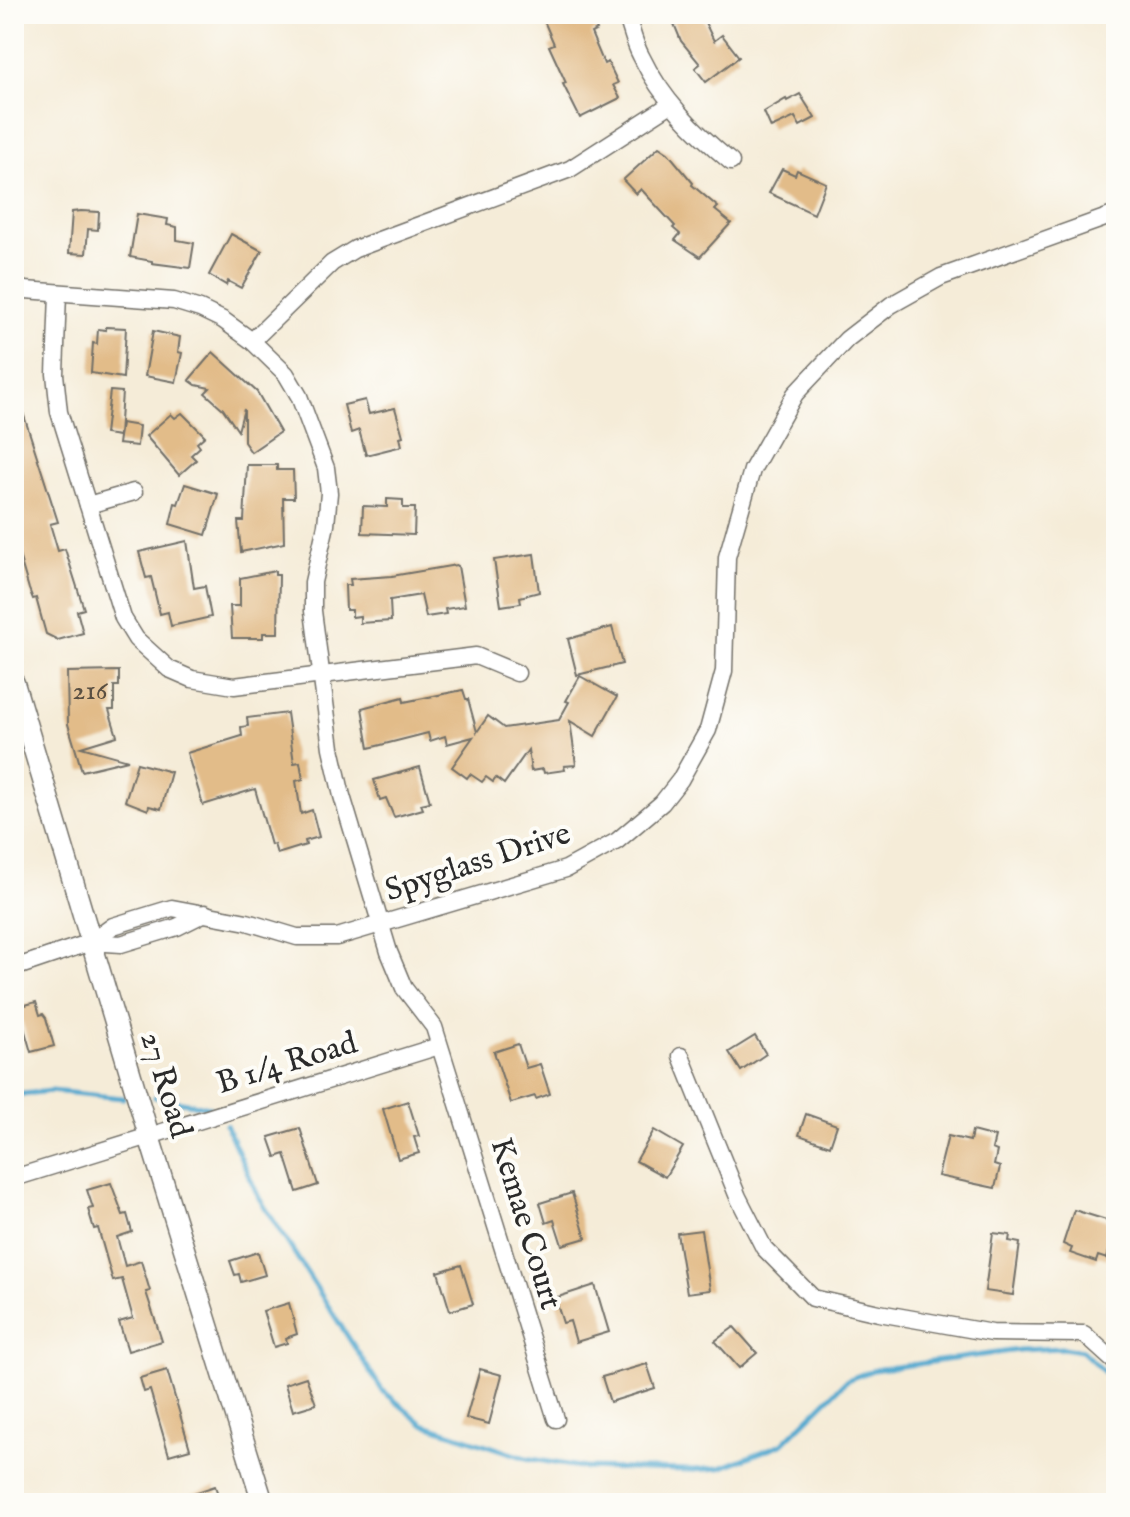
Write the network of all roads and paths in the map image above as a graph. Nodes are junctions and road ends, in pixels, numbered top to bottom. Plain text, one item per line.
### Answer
1 (626, 14) edge
2 (671, 104) junction
3 (731, 162) dead end
4 (1116, 214) edge
5 (14, 287) edge
6 (58, 293) junction
7 (252, 341) junction
8 (134, 492) dead end
9 (88, 505) junction
10 (517, 673) dead end
11 (322, 676) junction
12 (14, 683) edge
13 (380, 925) junction
14 (91, 942) junction
15 (14, 968) edge
16 (439, 1046) junction
17 (681, 1056) dead end
18 (149, 1136) junction
19 (14, 1178) edge
20 (1116, 1363) edge
21 (556, 1419) dead end
22 (263, 1503) edge

1 - 2 street
2 - 3 street
2 - 7 street
4 - 13 street, Spyglass Drive
5 - 6 street, Kemae Court
6 - 7 street, Kemae Court
6 - 9 street
7 - 11 street, Kemae Court
8 - 9 street
9 - 11 street
10 - 11 street
11 - 13 street, Kemae Court
12 - 14 street, 27 Road
13 - 14 street, Spyglass Drive
13 - 16 street, Kemae Court
14 - 15 street, Spyglass Drive
14 - 18 street, 27 Road
16 - 18 street, B 1/4 Road
16 - 21 street, Kemae Court
17 - 20 street
18 - 19 street, B 1/4 Road
18 - 22 street, 27 Road

